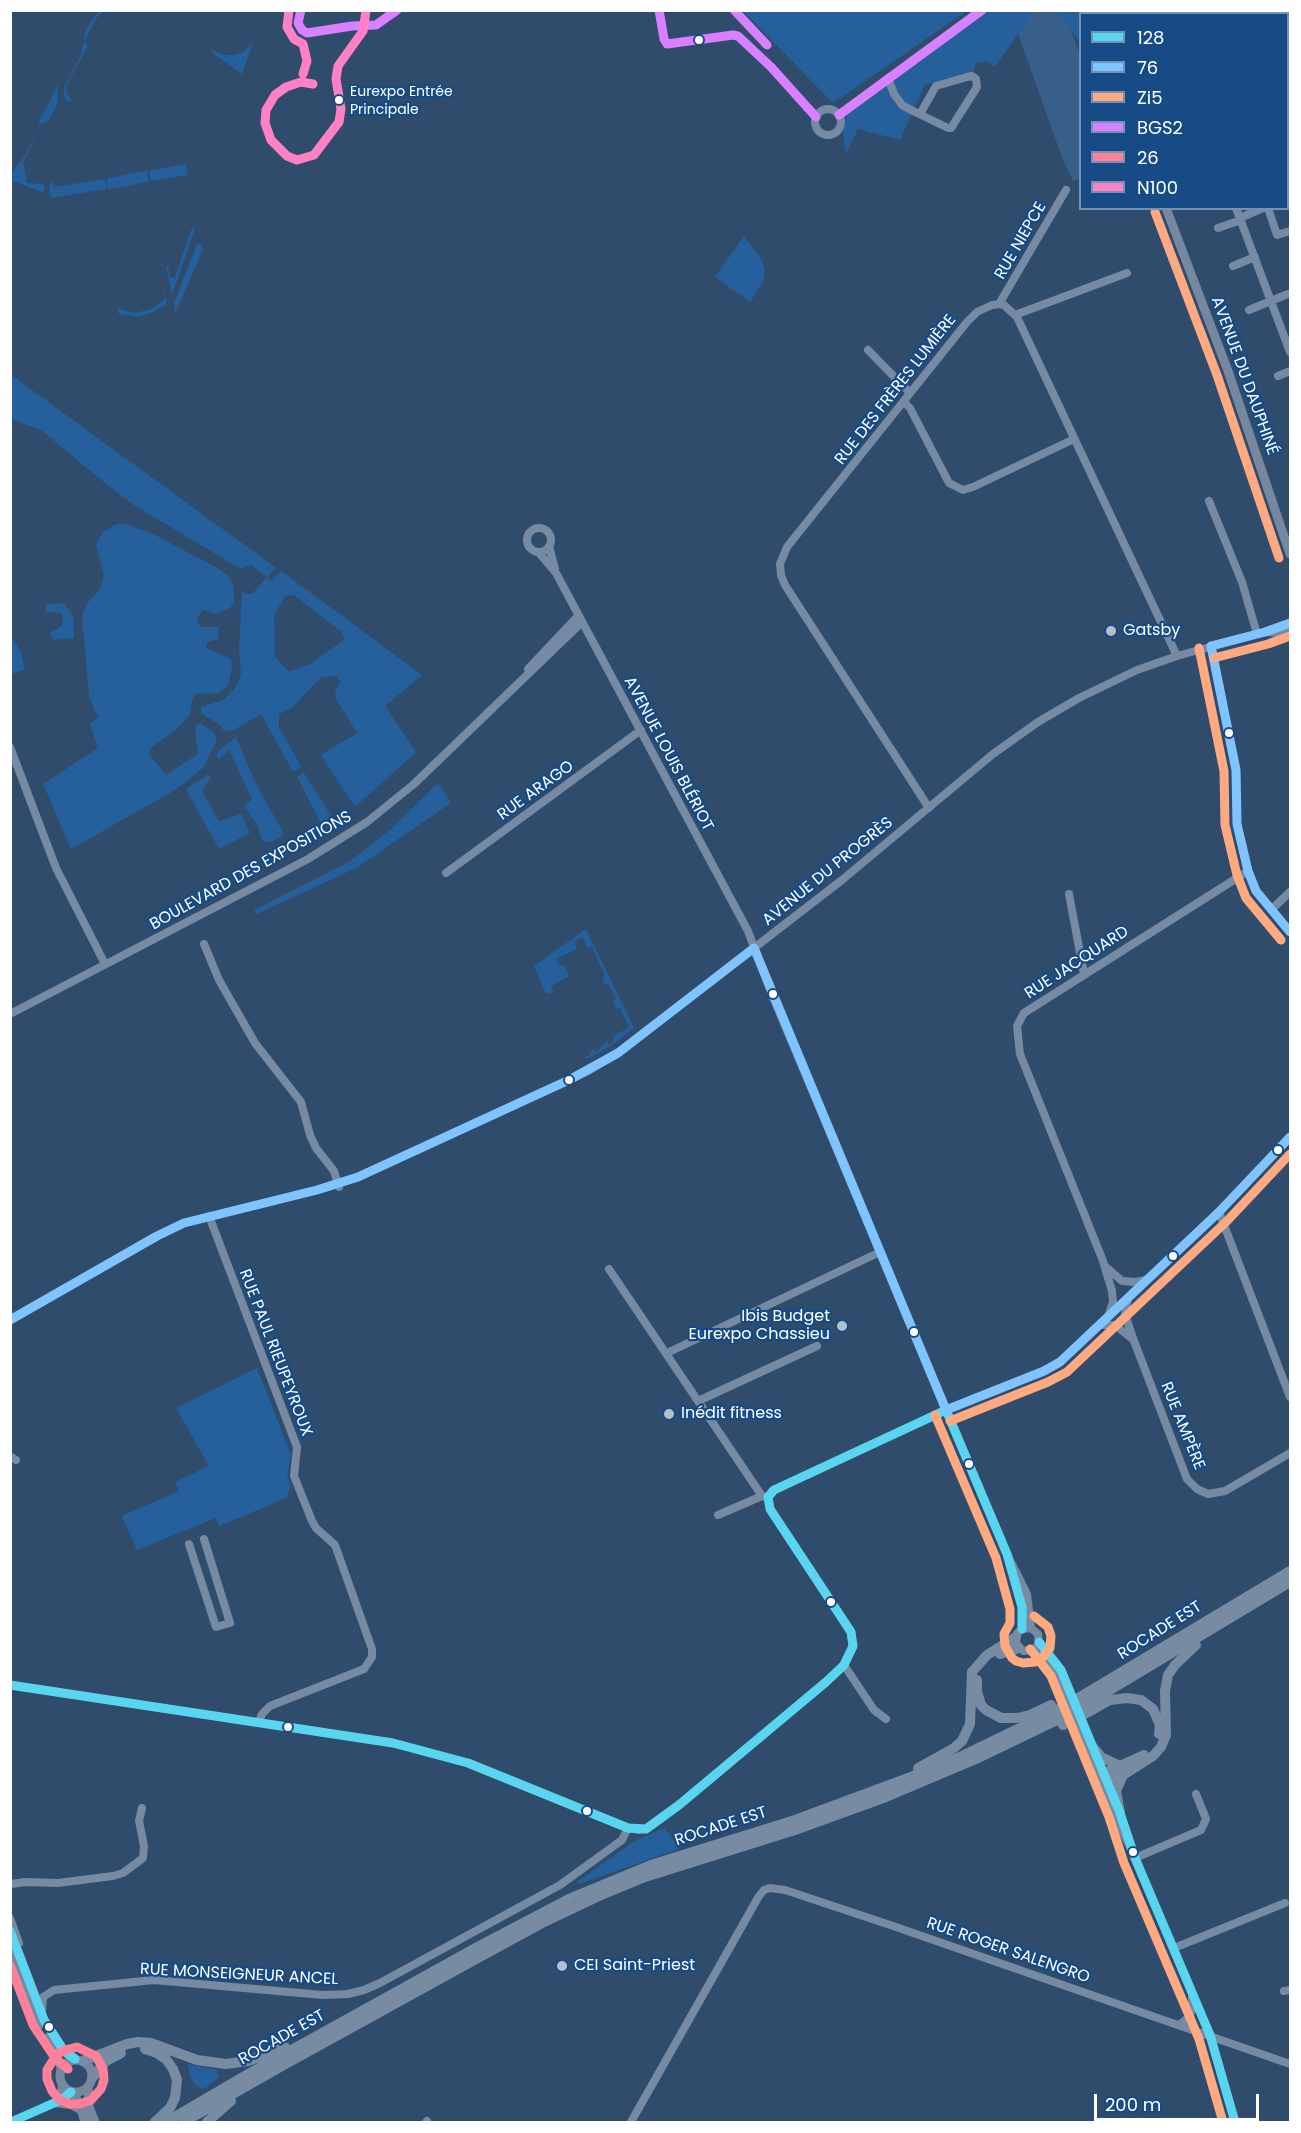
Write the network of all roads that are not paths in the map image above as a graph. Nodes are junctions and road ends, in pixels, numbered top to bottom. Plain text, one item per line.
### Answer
1 (983, 10) edge
2 (888, 78) junction
3 (920, 114) junction
4 (839, 115) dead end
5 (1066, 190) dead end
6 (1167, 210) edge
7 (1237, 210) edge
8 (1259, 210) edge
9 (1269, 210) edge
10 (1240, 219) junction
11 (1218, 228) dead end
12 (1290, 231) edge
13 (1255, 257) junction
14 (1233, 266) dead end
15 (1127, 273) dead end
16 (1288, 294) dead end
17 (1271, 301) junction
18 (999, 304) junction
19 (1249, 310) dead end
20 (1015, 315) junction
21 (868, 350) dead end
22 (1290, 352) edge
23 (1290, 371) edge
24 (1278, 376) dead end
25 (910, 393) junction
26 (903, 402) junction
27 (1074, 439) junction
28 (1209, 501) dead end
29 (549, 546) junction
30 (539, 553) junction
31 (1290, 554) edge
32 (556, 573) junction
33 (580, 619) junction
34 (1290, 623) edge
35 (1290, 631) edge
36 (1261, 633) junction
37 (1210, 646) junction
38 (1177, 656) junction
39 (641, 730) junction
40 (10, 747) edge
41 (929, 808) junction
42 (1248, 871) junction
43 (446, 873) dead end
44 (1290, 892) edge
45 (1069, 894) dead end
46 (1271, 910) junction
47 (1290, 932) edge
48 (204, 944) dead end
49 (754, 948) junction
50 (105, 964) junction
51 (1084, 974) junction
52 (10, 1014) edge
53 (1290, 1137) edge
54 (338, 1186) junction
55 (1219, 1212) junction
56 (209, 1216) junction
57 (880, 1252) junction
58 (1103, 1262) junction
59 (609, 1269) dead end
60 (1146, 1280) junction
61 (1130, 1296) junction
62 (1105, 1319) junction
63 (10, 1320) edge
64 (1098, 1326) junction
65 (1134, 1341) junction
66 (817, 1346) dead end
67 (667, 1353) junction
68 (1290, 1397) edge
69 (698, 1401) junction
70 (946, 1410) junction
71 (1290, 1453) edge
72 (765, 1497) junction
73 (718, 1515) dead end
74 (204, 1539) dead end
75 (189, 1544) dead end
76 (1290, 1571) edge
77 (1290, 1582) edge
78 (1215, 1626) junction
79 (1022, 1636) junction
80 (1039, 1642) junction
81 (1032, 1651) junction
82 (843, 1665) junction
83 (10, 1685) edge
84 (1087, 1699) junction
85 (1055, 1716) junction
86 (886, 1719) dead end
87 (259, 1722) junction
88 (1092, 1746) junction
89 (1121, 1770) junction
90 (1100, 1777) junction
91 (1196, 1794) dead end
92 (847, 1802) junction
93 (142, 1808) dead end
94 (1120, 1813) junction
95 (628, 1828) junction
96 (1135, 1858) junction
97 (11, 1885) edge
98 (1285, 1903) dead end
99 (10, 1918) edge
100 (10, 1929) edge
101 (10, 1940) edge
102 (1174, 1948) junction
103 (10, 1950) edge
104 (1191, 1990) junction
105 (41, 2003) junction
106 (42, 2023) junction
107 (1179, 2025) junction
108 (332, 2027) junction
109 (1210, 2035) junction
110 (1242, 2047) junction
111 (79, 2060) junction
112 (1218, 2062) junction
113 (1290, 2064) edge
114 (282, 2066) junction
115 (61, 2068) junction
116 (90, 2082) junction
117 (62, 2085) junction
118 (72, 2092) junction
119 (54, 2103) junction
120 (82, 2111) junction
121 (11, 2122) edge
122 (86, 2122) edge
123 (95, 2122) edge
124 (155, 2122) edge
125 (166, 2122) edge
126 (184, 2122) edge
127 (207, 2122) edge
128 (631, 2122) edge
129 (1235, 2122) edge

1 - 2 street
2 - 3 street
2 - 4 street
3 - 3 street
5 - 18 street, RUE NIEPCE
6 - 31 main road, AVENUE DU DAUPHINÉ
7 - 10 street
8 - 10 street
9 - 12 street
10 - 11 street
10 - 13 street
13 - 14 street
13 - 17 street
15 - 20 street
16 - 17 street
17 - 19 street
17 - 22 street
18 - 20 street
18 - 25 street, RUE DES FRÈRES LUMIÈRE
20 - 27 street
21 - 25 street
23 - 24 street
25 - 26 street, RUE DES FRÈRES LUMIÈRE
26 - 27 street
26 - 41 street, RUE DES FRÈRES LUMIÈRE
27 - 38 street
28 - 36 street
29 - 30 street
29 - 30 street
29 - 32 street, AVENUE LOUIS BLÉRIOT
30 - 32 street, AVENUE LOUIS BLÉRIOT
32 - 33 street, AVENUE LOUIS BLÉRIOT
33 - 39 street, AVENUE LOUIS BLÉRIOT
33 - 50 street, BOULEVARD DES EXPOSITIONS
34 - 36 street, AVENUE DU PROGRÈS
35 - 36 street, AVENUE DU PROGRÈS
36 - 37 street, AVENUE DU PROGRÈS
37 - 38 street, AVENUE DU PROGRÈS
37 - 42 street
38 - 41 street, AVENUE DU PROGRÈS
39 - 43 street, RUE ARAGO
39 - 49 street, AVENUE LOUIS BLÉRIOT
40 - 50 street
41 - 49 street, AVENUE DU PROGRÈS
42 - 46 street
42 - 51 street, RUE JACQUARD
44 - 46 street
45 - 51 street
46 - 47 street
48 - 54 street
49 - 54 street, AVENUE DU PROGRÈS
49 - 57 street, AVENUE LOUIS BLÉRIOT
50 - 52 street, BOULEVARD DES EXPOSITIONS
51 - 58 street, RUE JACQUARD
53 - 55 street
54 - 56 street, AVENUE DU PROGRÈS
55 - 60 street
55 - 68 street
56 - 63 street, AVENUE DU PROGRÈS
56 - 87 street, RUE PAUL RIEUPEYROUX
57 - 67 street
57 - 70 street, AVENUE LOUIS BLÉRIOT
58 - 60 street, RUE JACQUARD
58 - 62 street, RUE JACQUARD
59 - 67 street
60 - 61 street
61 - 62 street
61 - 65 street, RUE AMPÈRE
62 - 64 street
64 - 65 street
64 - 70 street
65 - 71 street, RUE AMPÈRE
66 - 69 street
67 - 69 street
69 - 72 street
70 - 72 street
70 - 79 street, AVENUE LOUIS BLÉRIOT
72 - 73 street
72 - 82 street
74 - 75 street
76 - 84 highway, ROCADE EST
77 - 78 highway, ROCADE EST
78 - 84 highway, ROCADE EST
78 - 89 highway
79 - 80 street
79 - 81 street
79 - 85 highway
79 - 92 highway
80 - 81 street
80 - 88 street
81 - 90 street
82 - 86 street
82 - 95 street
83 - 87 street
84 - 85 highway, ROCADE EST, bridge
84 - 85 highway
84 - 89 highway
85 - 92 highway, ROCADE EST
85 - 114 highway, ROCADE EST
87 - 95 street
88 - 89 highway
88 - 90 street
89 - 90 highway
89 - 94 highway
90 - 94 street
90 - 96 street
91 - 96 street
92 - 108 highway, ROCADE EST
93 - 97 street
94 - 96 street
95 - 105 street, RUE MONSEIGNEUR ANCEL
96 - 102 street
98 - 102 street
99 - 105 street
100 - 106 main road
101 - 106 main road
102 - 104 street
103 - 106 street
104 - 107 street
104 - 109 street
105 - 106 street
106 - 111 main road
106 - 115 main road
107 - 109 street, RUE ROGER SALENGRO
107 - 128 street, RUE ROGER SALENGRO
108 - 111 highway
108 - 125 highway, ROCADE EST
109 - 110 street, RUE ROGER SALENGRO
109 - 112 street
110 - 112 street
110 - 113 street, RUE ROGER SALENGRO
111 - 115 main road
111 - 116 main road
112 - 129 street
114 - 126 highway, ROCADE EST
114 - 127 highway
115 - 117 main road
116 - 118 main road
116 - 123 main road
116 - 124 highway
117 - 118 main road
117 - 119 street
118 - 119 street
118 - 120 main road
119 - 120 street
119 - 121 street
120 - 122 main road

